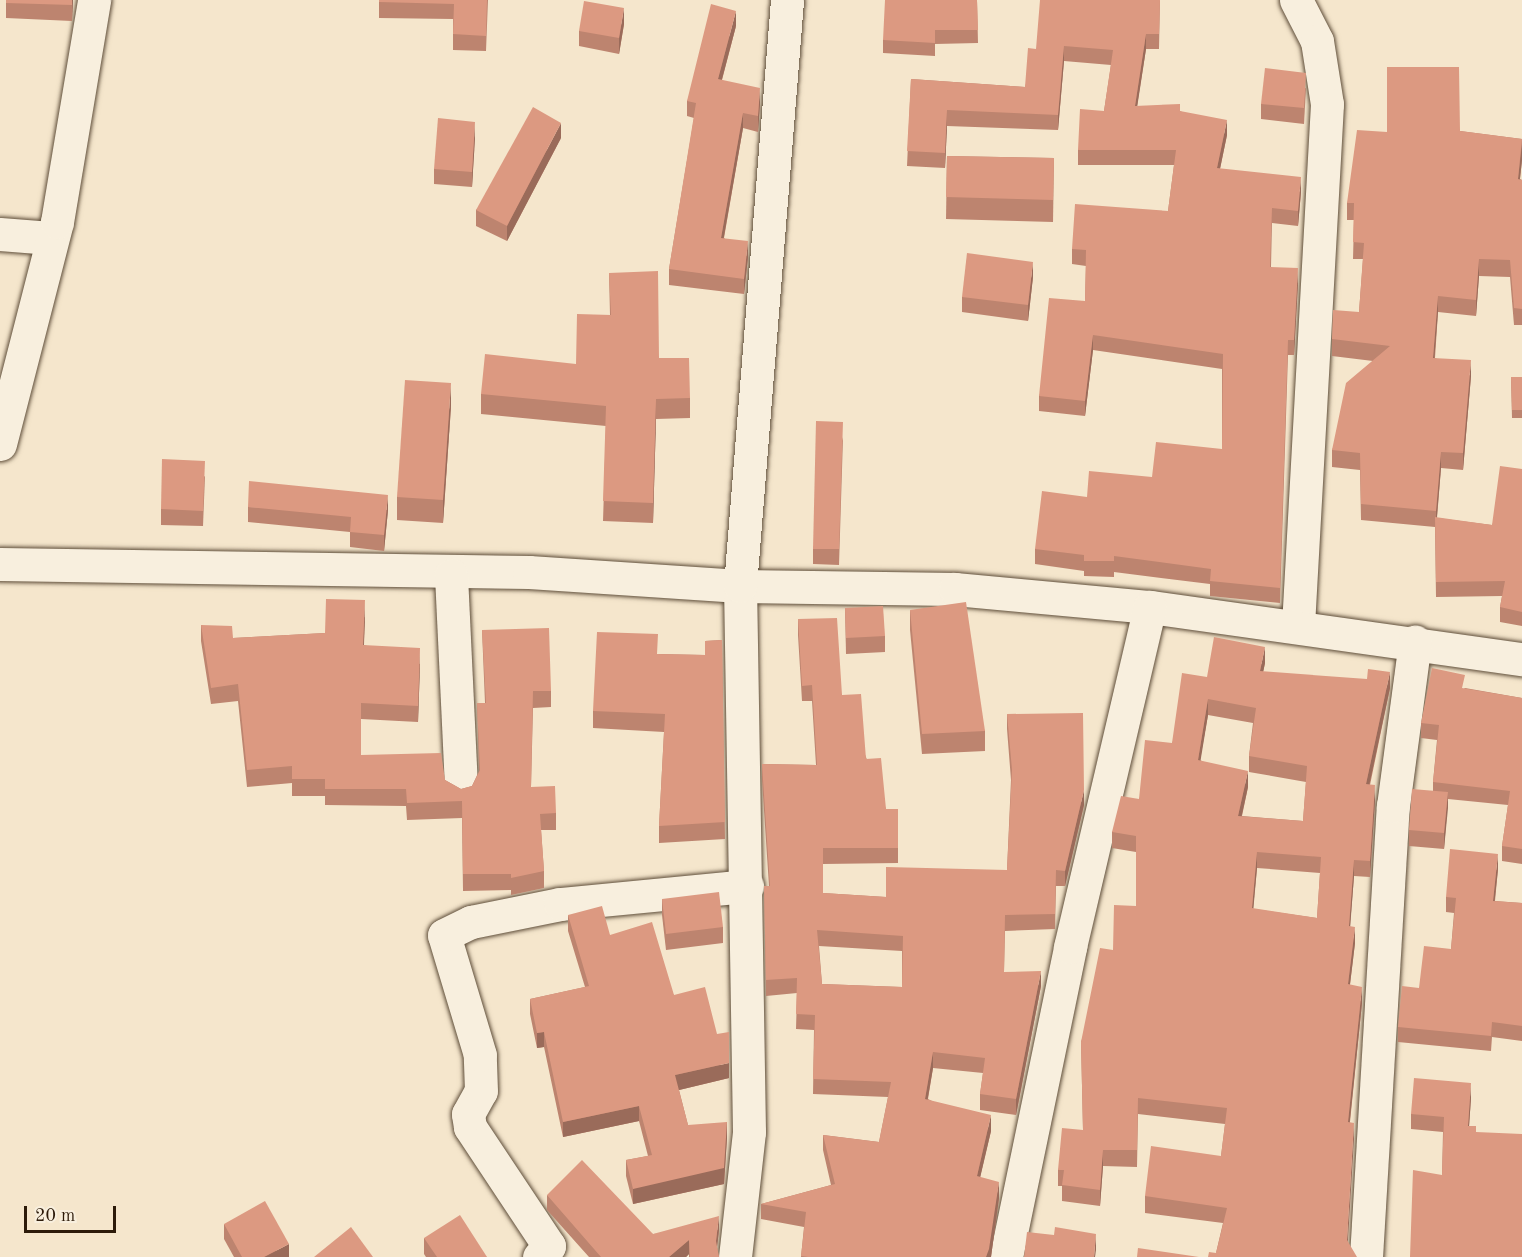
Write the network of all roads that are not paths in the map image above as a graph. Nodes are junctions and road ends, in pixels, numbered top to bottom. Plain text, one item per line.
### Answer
1 (94, 0) edge
2 (787, 0) edge
3 (1296, 0) edge
4 (0, 234) edge
5 (51, 238) junction
6 (0, 444) edge
7 (0, 564) edge
8 (451, 575) junction
9 (740, 586) junction
10 (1150, 607) junction
11 (1298, 626) junction
12 (1416, 640) junction
13 (1522, 659) edge
14 (461, 787) edge
15 (747, 886) junction
16 (549, 1253) edge
17 (735, 1257) edge
18 (1006, 1257) edge
19 (1366, 1257) edge

1 - 5 street
2 - 9 street
3 - 11 street
4 - 5 street
5 - 6 street
7 - 8 street
8 - 9 street
8 - 14 street
9 - 10 street
9 - 15 street
10 - 11 street
10 - 18 street
11 - 12 street
12 - 13 street
12 - 19 street
15 - 16 street
15 - 17 street

